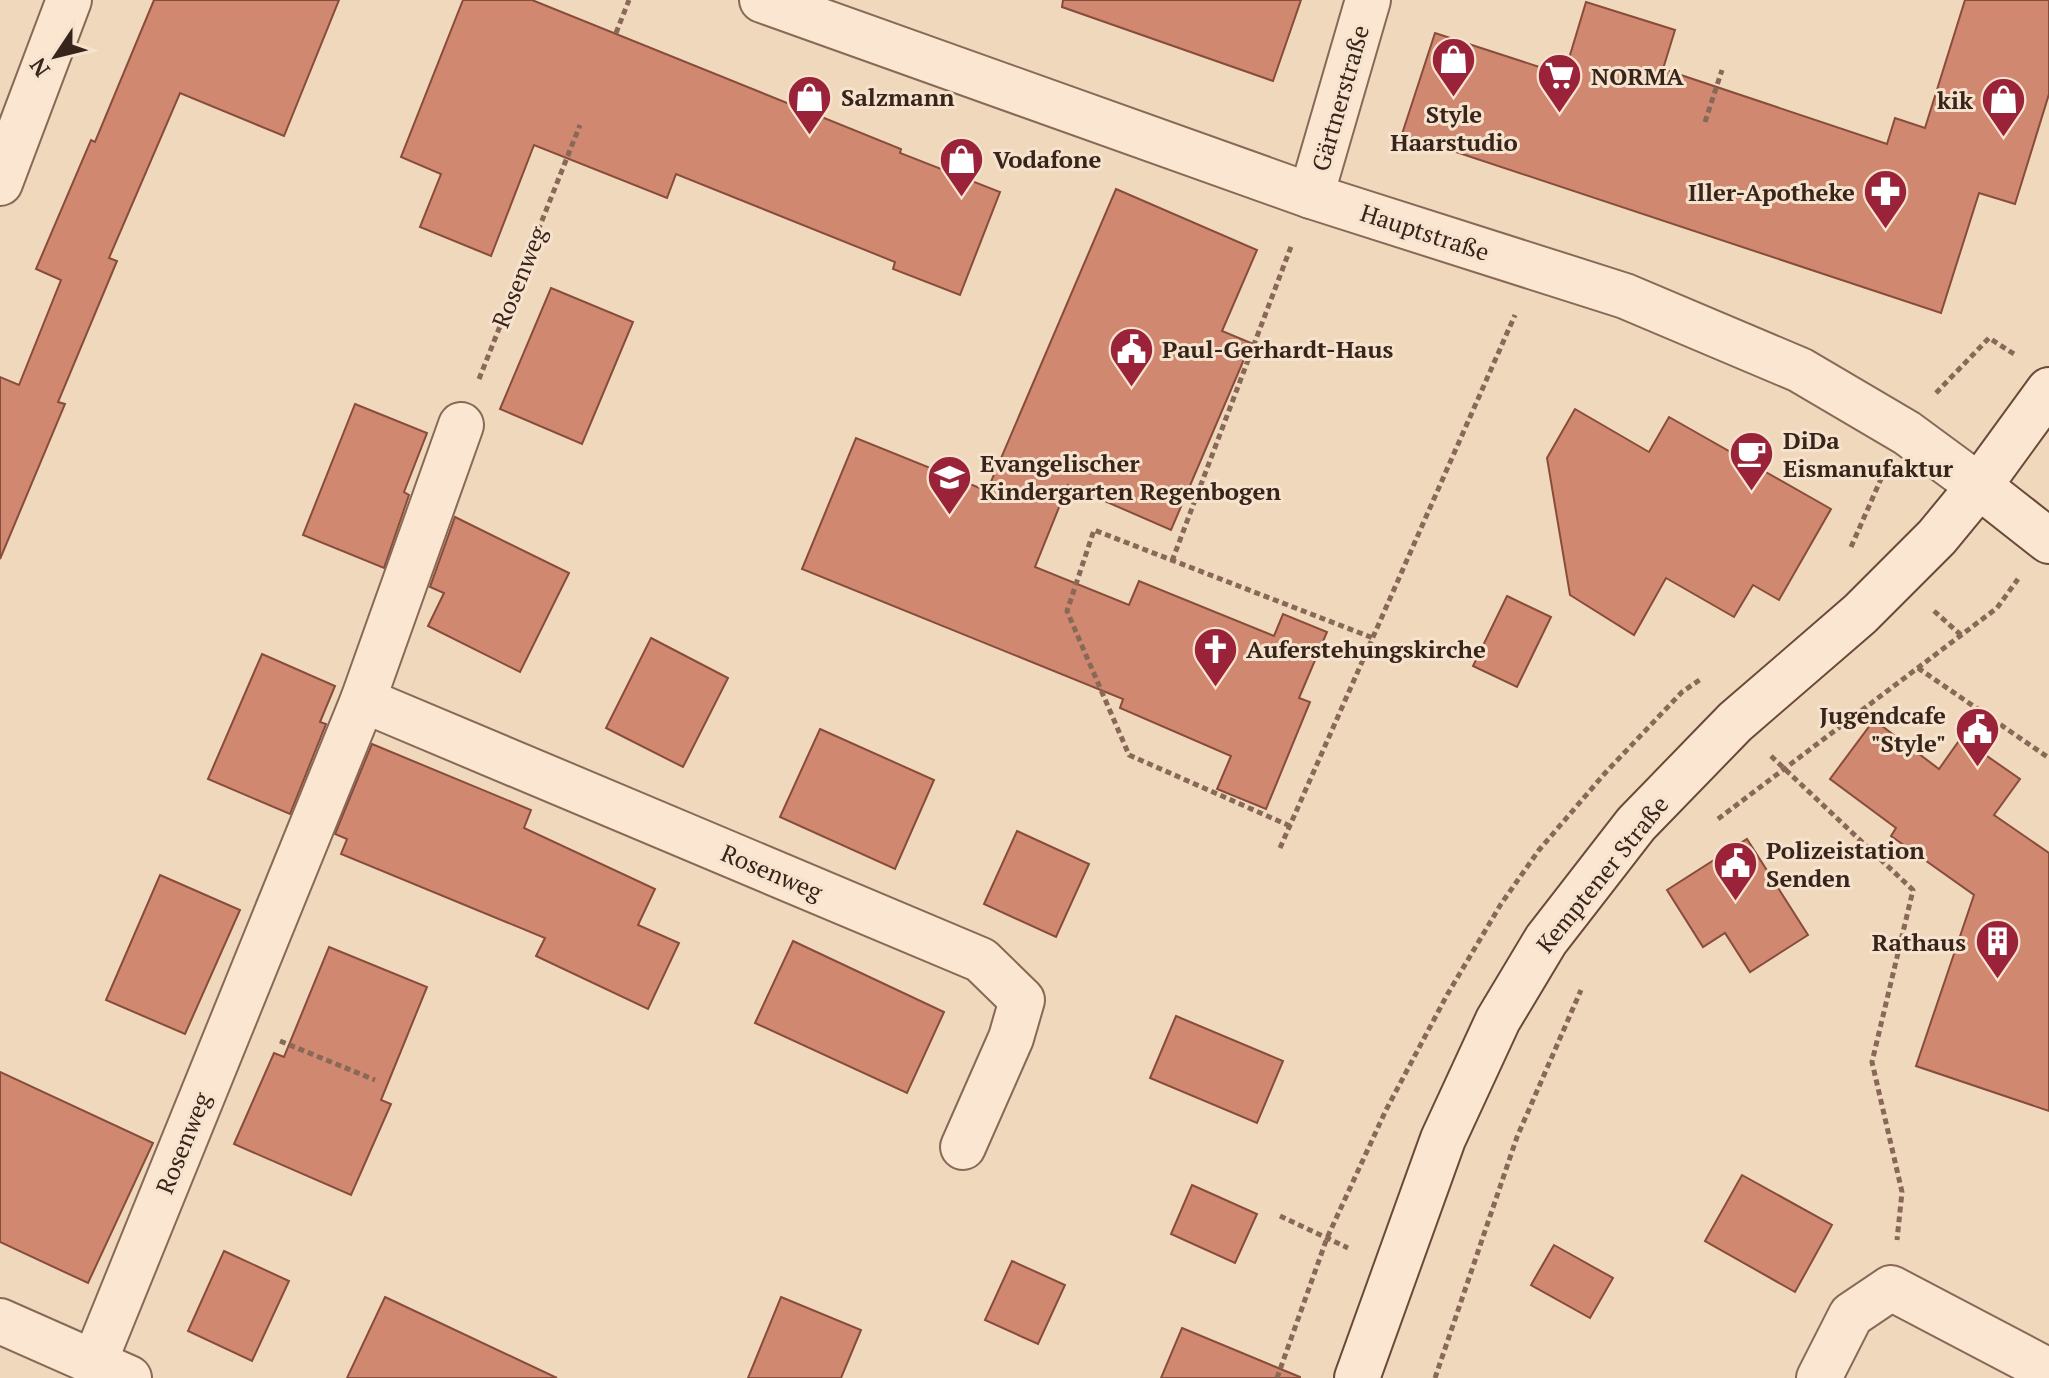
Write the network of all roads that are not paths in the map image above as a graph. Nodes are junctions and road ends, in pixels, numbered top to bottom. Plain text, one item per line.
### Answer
1 (69, 0) edge
2 (762, 0) edge
3 (1368, 0) edge
4 (0, 183) edge
5 (1311, 196) junction
6 (2049, 390) edge
7 (461, 425) road end
8 (1979, 486) junction
9 (2048, 541) edge
10 (363, 700) junction
11 (963, 1147) dead end
12 (0, 1321) edge
13 (112, 1370) edge
14 (2049, 1371) edge
15 (1357, 1378) edge
16 (1819, 1378) edge

1 - 4 street
2 - 5 street, Hauptstraße
3 - 5 street, Gärtnerstraße
5 - 8 street, Hauptstraße
6 - 8 street, Kemptener Straße
7 - 10 street, Rosenweg
8 - 9 street, Hauptstraße
8 - 15 street, Kemptener Straße
10 - 11 street, Rosenweg
10 - 13 street, Rosenweg
12 - 13 street
14 - 16 street

